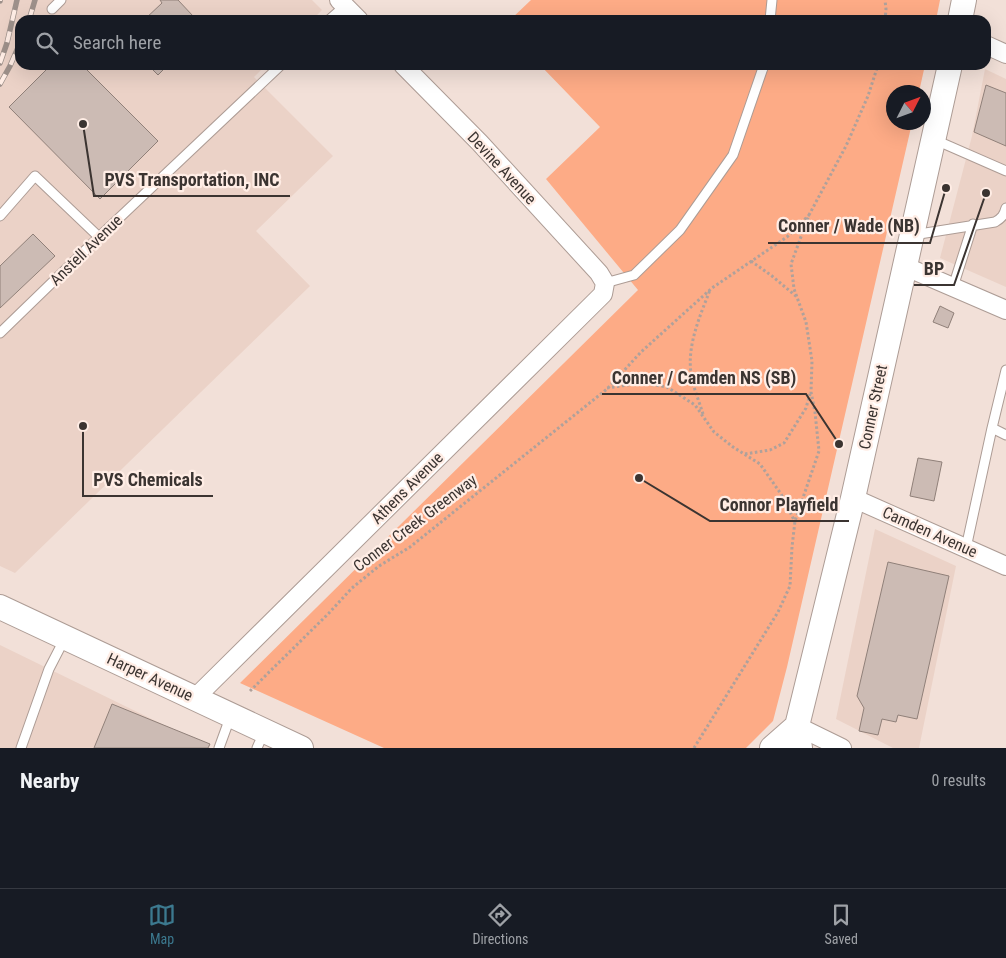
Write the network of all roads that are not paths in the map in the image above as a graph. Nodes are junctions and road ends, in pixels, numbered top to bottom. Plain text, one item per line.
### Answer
1 (61, 0) edge
2 (772, 0) edge
3 (964, 0) edge
4 (342, 3) edge
5 (52, 9) dead end
6 (333, 15) edge
7 (354, 15) edge
8 (770, 15) edge
9 (961, 15) edge
10 (991, 47) edge
11 (1006, 54) edge
12 (277, 70) edge
13 (408, 70) edge
14 (762, 70) edge
15 (949, 70) edge
16 (933, 138) junction
17 (1006, 171) edge
18 (1006, 208) edge
19 (0, 216) edge
20 (973, 224) junction
21 (911, 235) junction
22 (99, 237) junction
23 (904, 266) junction
24 (602, 278) junction
25 (953, 287) junction
26 (1006, 310) edge
27 (0, 333) edge
28 (1006, 370) edge
29 (992, 428) junction
30 (1006, 434) edge
31 (853, 498) junction
32 (966, 548) junction
33 (1006, 566) edge
34 (0, 607) edge
35 (65, 637) junction
36 (195, 698) junction
37 (231, 715) junction
38 (799, 737) edge
39 (261, 739) edge
40 (21, 748) edge
41 (219, 748) edge
42 (301, 748) edge
43 (772, 748) edge
44 (842, 748) edge

1 - 5 lane
2 - 8 lane
3 - 9 main road
4 - 6 lane
4 - 7 street
10 - 11 street
12 - 22 lane, Anstell Avenue
13 - 24 street, Devine Avenue
14 - 24 lane
15 - 16 main road, Conner Street
16 - 17 lane
16 - 21 main road, Conner Street
18 - 20 lane
19 - 22 lane
20 - 21 lane
20 - 25 lane
21 - 23 main road, Conner Street
22 - 27 lane, Anstell Avenue
23 - 25 street
23 - 31 main road, Conner Street
24 - 36 street, Athens Avenue
25 - 26 street
28 - 29 lane
29 - 30 lane
29 - 32 lane
31 - 32 street, Camden Avenue
31 - 38 main road, Conner Street
32 - 33 street, Camden Avenue
34 - 35 main road, Harper Avenue
35 - 36 main road, Harper Avenue
35 - 40 lane
36 - 37 main road, Harper Avenue
37 - 39 main road, Harper Avenue
37 - 41 lane
38 - 43 main road
38 - 44 street
39 - 42 main road, Harper Avenue

